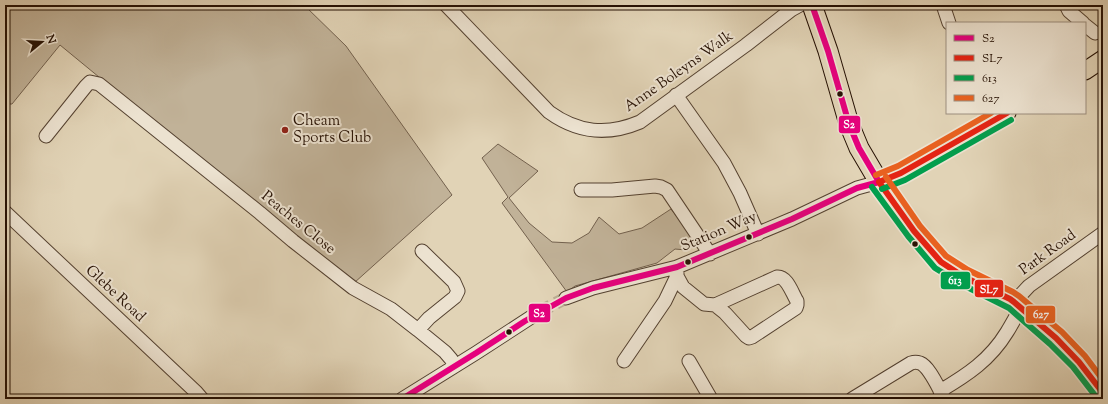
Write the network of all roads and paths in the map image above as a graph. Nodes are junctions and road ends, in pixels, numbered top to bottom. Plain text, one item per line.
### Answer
1 (800, 5) edge
2 (812, 5) edge
3 (943, 5) edge
4 (1066, 5) edge
5 (448, 6) edge
6 (949, 22) edge
7 (1082, 22) edge
8 (1086, 26) edge
9 (1095, 34) dead end
10 (1103, 59) edge
11 (1086, 70) edge
12 (676, 95) junction
13 (1001, 114) edge
14 (46, 136) dead end
15 (880, 182) junction
16 (581, 190) dead end
17 (5, 212) edge
18 (1103, 233) edge
19 (758, 234) junction
20 (422, 251) dead end
21 (710, 254) junction
22 (677, 272) junction
23 (566, 298) tunnel mouth
24 (715, 305) junction
25 (1018, 305) junction
26 (539, 312) tunnel mouth
27 (418, 330) junction
28 (624, 361) dead end
29 (689, 361) dead end
30 (455, 366) junction
31 (1103, 393) edge
32 (942, 395) edge
33 (202, 399) edge
34 (403, 399) edge
35 (711, 399) edge
36 (852, 399) edge

1 - 12 street, Anne Boleyns Walk
2 - 15 highway
3 - 6 street
4 - 7 street
5 - 12 street, Anne Boleyns Walk
8 - 9 street
10 - 11 main road
12 - 19 street
13 - 15 main road
14 - 27 street, Peaches Close
15 - 19 street, Station Way
15 - 25 highway
16 - 21 street
17 - 33 street, Glebe Road
18 - 25 street, Park Road
19 - 21 street, Station Way
20 - 27 street
21 - 22 street, Station Way
22 - 23 street, Station Way
22 - 24 street
22 - 28 street
24 - 24 street
25 - 31 highway
25 - 32 street, Park Road
26 - 30 street
27 - 30 street, Peaches Close
29 - 35 street
30 - 34 street
32 - 36 street

